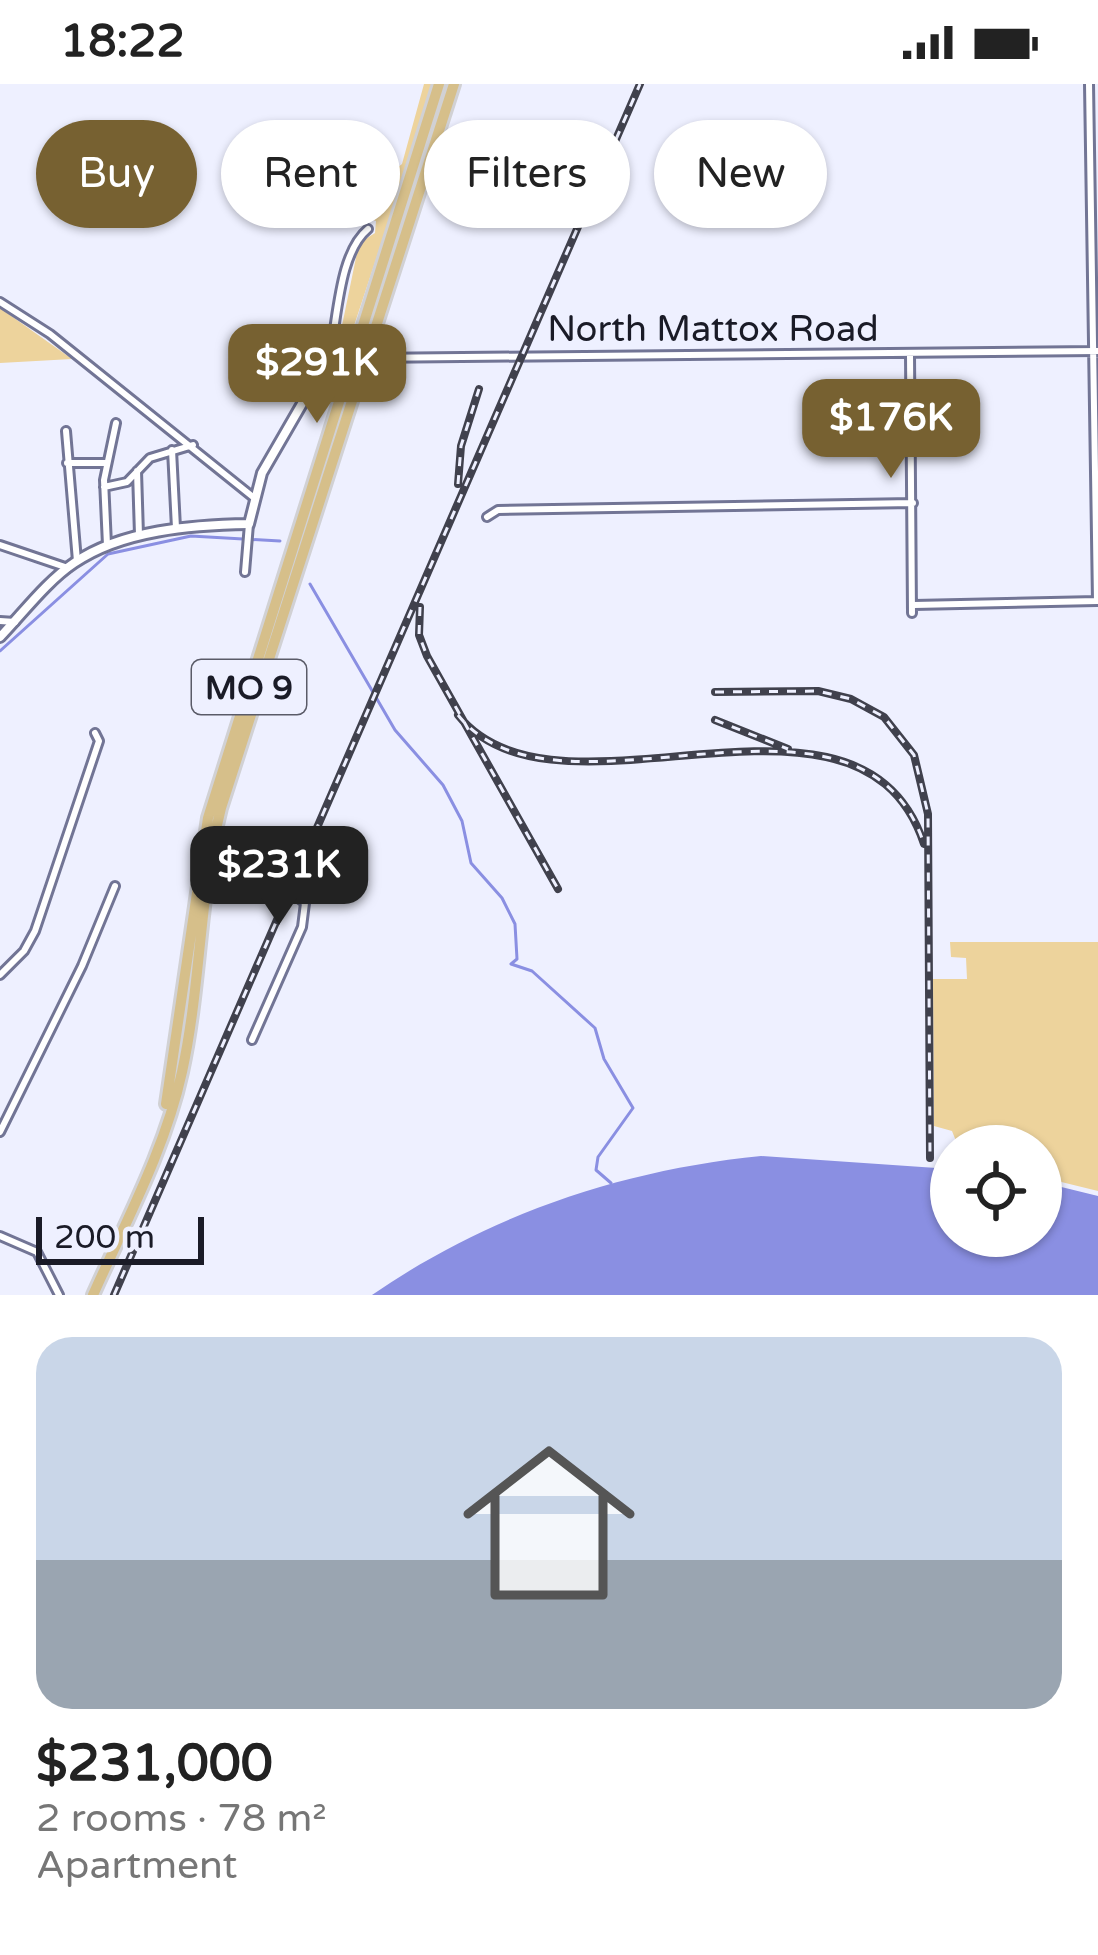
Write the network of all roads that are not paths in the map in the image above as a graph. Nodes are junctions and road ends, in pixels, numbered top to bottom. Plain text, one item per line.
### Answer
1 (439, 84) edge
2 (454, 84) edge
3 (1089, 84) edge
4 (368, 230) dead end
5 (0, 302) edge
6 (373, 336) junction
7 (1094, 351) edge
8 (910, 354) junction
9 (328, 357) junction
10 (360, 358) junction
11 (392, 358) junction
12 (116, 422) dead end
13 (66, 431) dead end
14 (193, 445) junction
15 (172, 450) junction
16 (67, 463) junction
17 (105, 463) junction
18 (137, 471) junction
19 (104, 487) junction
20 (254, 493) junction
21 (913, 502) junction
22 (488, 517) dead end
23 (249, 527) junction
24 (176, 528) junction
25 (139, 538) junction
26 (0, 545) edge
27 (108, 548) junction
28 (77, 561) junction
29 (68, 568) junction
30 (245, 572) dead end
31 (1098, 601) edge
32 (0, 621) edge
33 (14, 622) junction
34 (0, 637) edge
35 (95, 733) dead end
36 (203, 861) junction
37 (115, 886) dead end
38 (0, 975) edge
39 (252, 1040) dead end
40 (0, 1132) edge
41 (0, 1236) edge
42 (59, 1295) edge
43 (93, 1295) edge

1 - 10 main road, MO 9
2 - 6 main road, MO 9
3 - 7 street
4 - 9 street
5 - 14 street
6 - 10 main road, MO 9
6 - 11 main road
7 - 8 street, North Mattox Road
7 - 31 street
8 - 11 street, North Mattox Road
8 - 21 street
9 - 10 street, North Mattox Road
9 - 20 street
10 - 11 street, North Mattox Road
10 - 36 main road, MO 9
12 - 17 street
13 - 16 street
14 - 15 street
14 - 20 street
15 - 18 street
15 - 24 street
16 - 17 street
16 - 28 street
17 - 19 street
18 - 19 street
18 - 25 street
19 - 27 street
20 - 23 street
21 - 22 street
21 - 31 street
23 - 24 street
23 - 30 street
24 - 25 street
25 - 27 street
26 - 29 street
27 - 28 street
28 - 29 street
29 - 33 street
32 - 33 street
33 - 34 street
35 - 38 street
36 - 39 street
36 - 43 main road, MO 9
37 - 40 street
41 - 42 street

